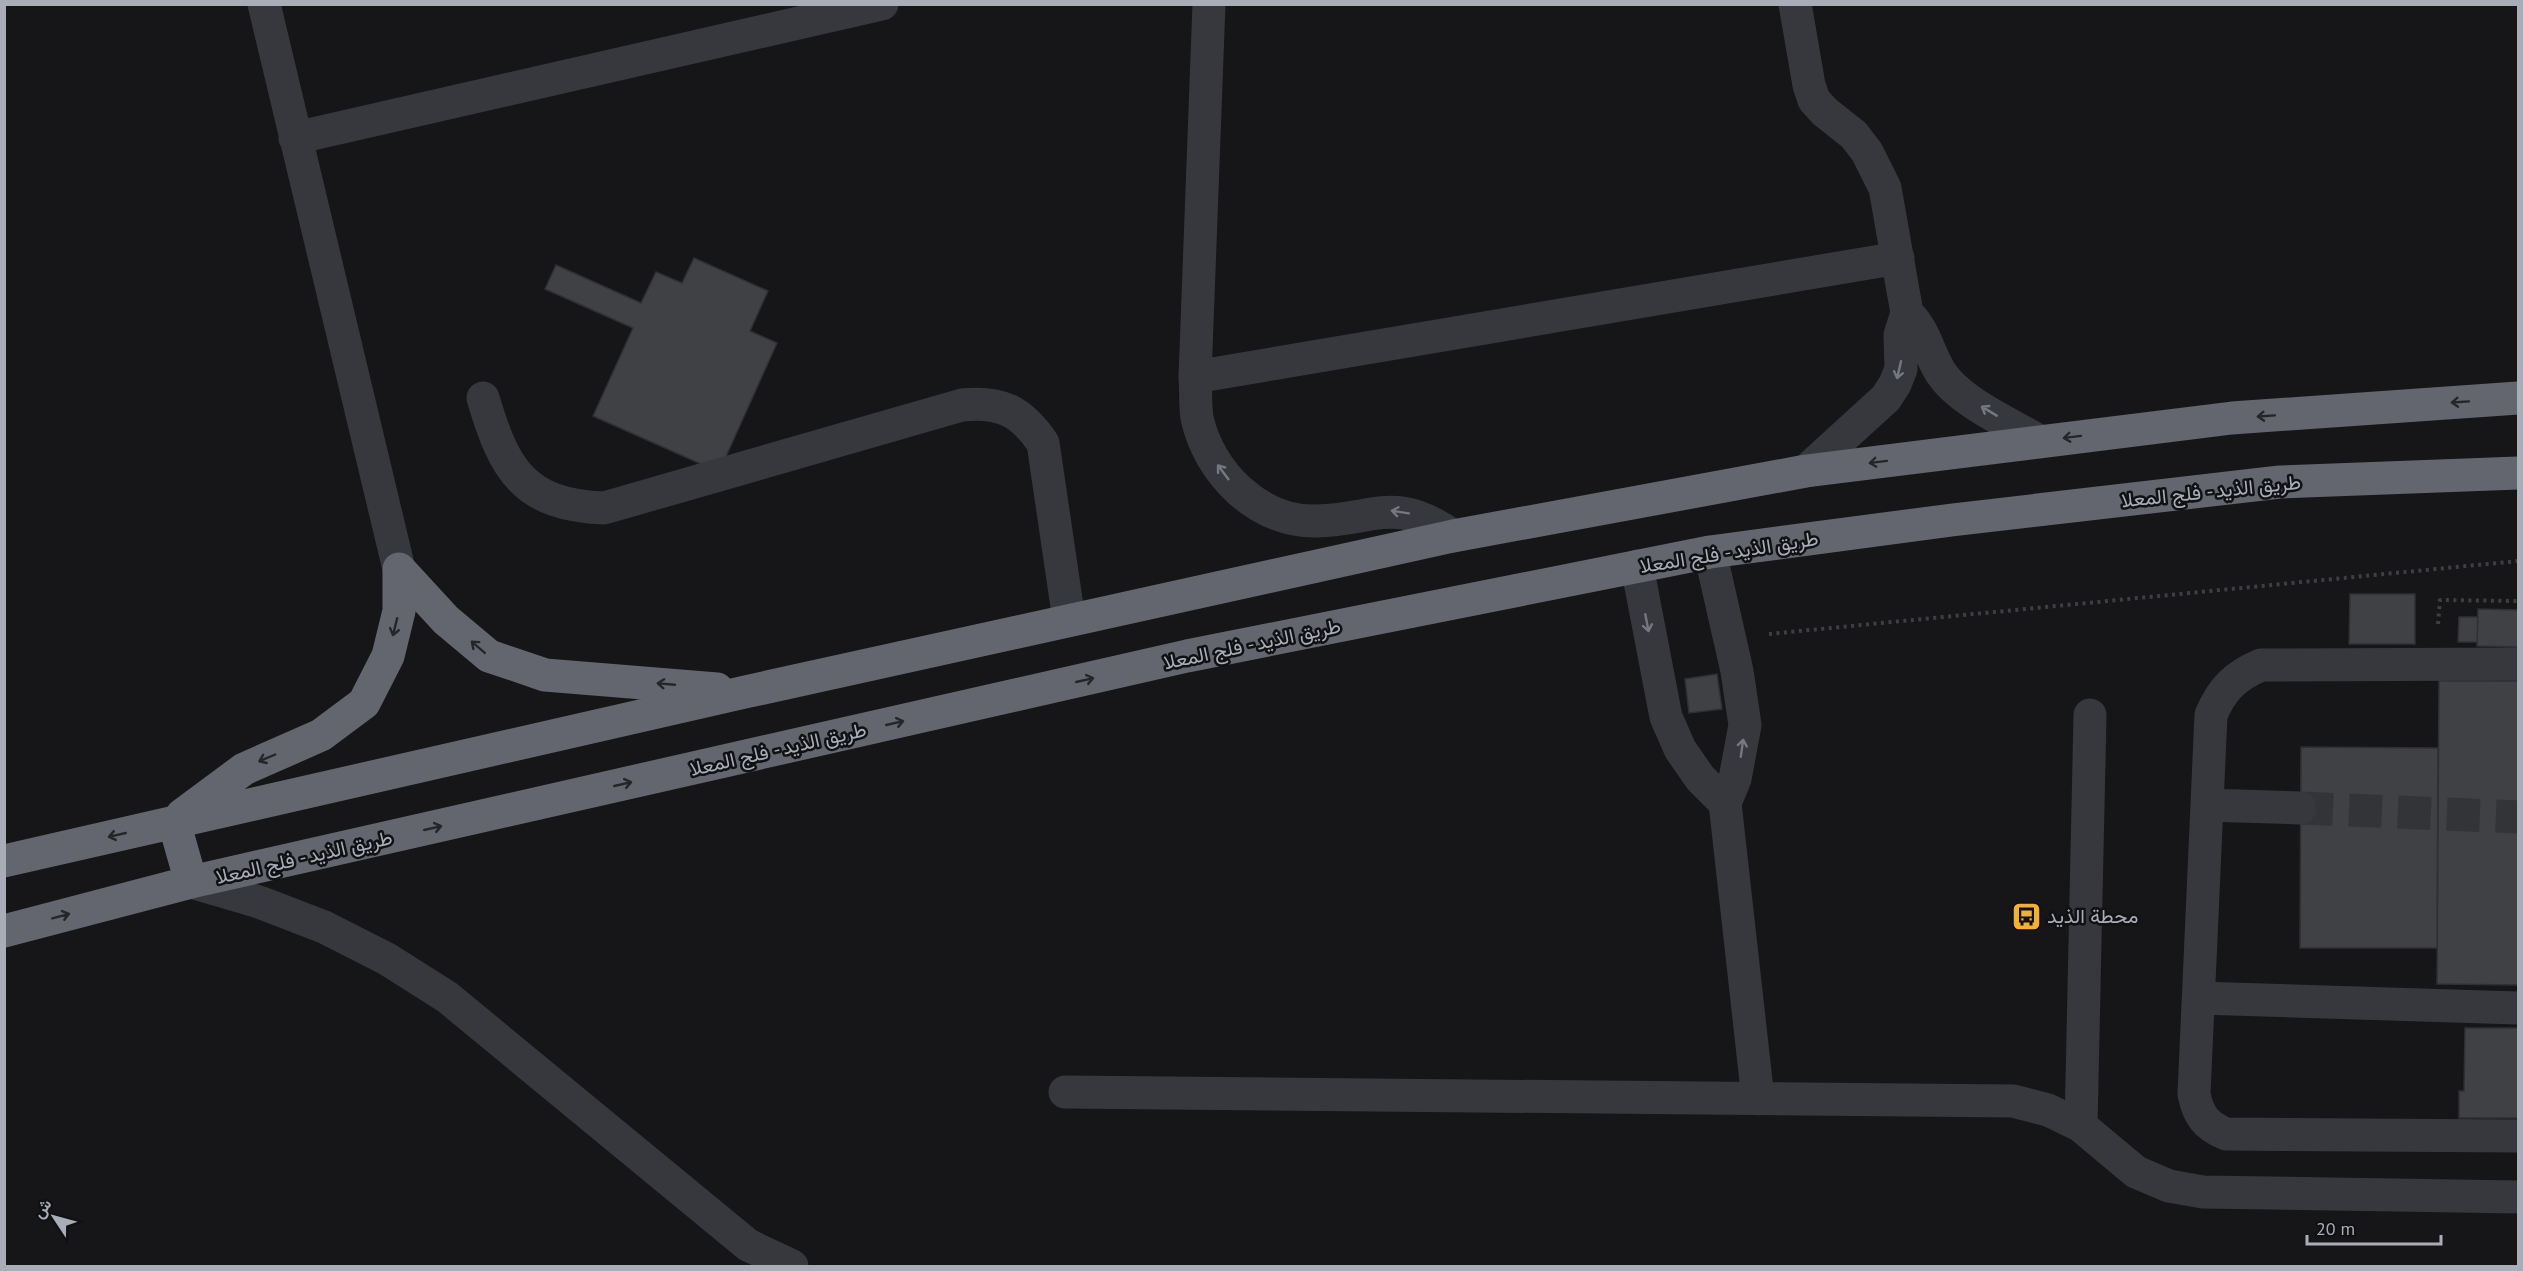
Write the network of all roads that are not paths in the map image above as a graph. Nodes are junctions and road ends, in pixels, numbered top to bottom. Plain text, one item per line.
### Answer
1 (264, 4) edge
2 (882, 4) edge
3 (1209, 4) edge
4 (1795, 4) edge
5 (295, 138) junction
6 (1898, 258) junction
7 (1907, 313) junction
8 (1195, 377) junction
9 (483, 398) dead end
10 (2518, 398) edge
11 (2039, 441) junction
12 (1806, 471) junction
13 (2518, 473) edge
14 (1453, 536) junction
15 (1710, 552) junction
16 (1636, 566) junction
17 (399, 569) junction
18 (1069, 620) junction
19 (2518, 664) edge
20 (746, 692) junction
21 (2090, 716) dead end
22 (1725, 803) junction
23 (2206, 805) junction
24 (2300, 808) tunnel mouth
25 (174, 822) junction
26 (4, 861) edge
27 (191, 882) junction
28 (4, 931) edge
29 (2199, 998) junction
30 (2518, 1008) edge
31 (1065, 1092) dead end
32 (1758, 1099) junction
33 (2081, 1126) junction
34 (2518, 1136) edge
35 (2518, 1197) edge
36 (792, 1266) edge

1 - 5 street
2 - 5 street
3 - 8 street
4 - 6 street
5 - 17 street
6 - 7 street
6 - 8 street
11 -> 7 street
7 -> 12 street
14 -> 8 street
9 - 18 street
10 -> 11 highway
11 -> 12 highway
12 - 14 highway
13 - 15 highway, طريق الذيد - فلج المعلا
14 - 18 highway
15 - 16 highway, طريق الذيد - فلج المعلا
22 -> 15 street
16 -> 22 street
27 -> 16 highway, طريق الذيد - فلج المعلا
20 -> 17 highway
17 -> 25 highway
18 - 20 highway
19 - 23 street
20 - 25 highway
21 - 33 street
22 - 32 street
23 - 24 street
23 - 29 street
25 -> 26 highway
25 - 27 highway
28 -> 27 highway, طريق الذيد - فلج المعلا
27 - 36 street
29 - 30 street
29 - 34 street
31 - 32 street
32 - 33 street
33 - 35 street

